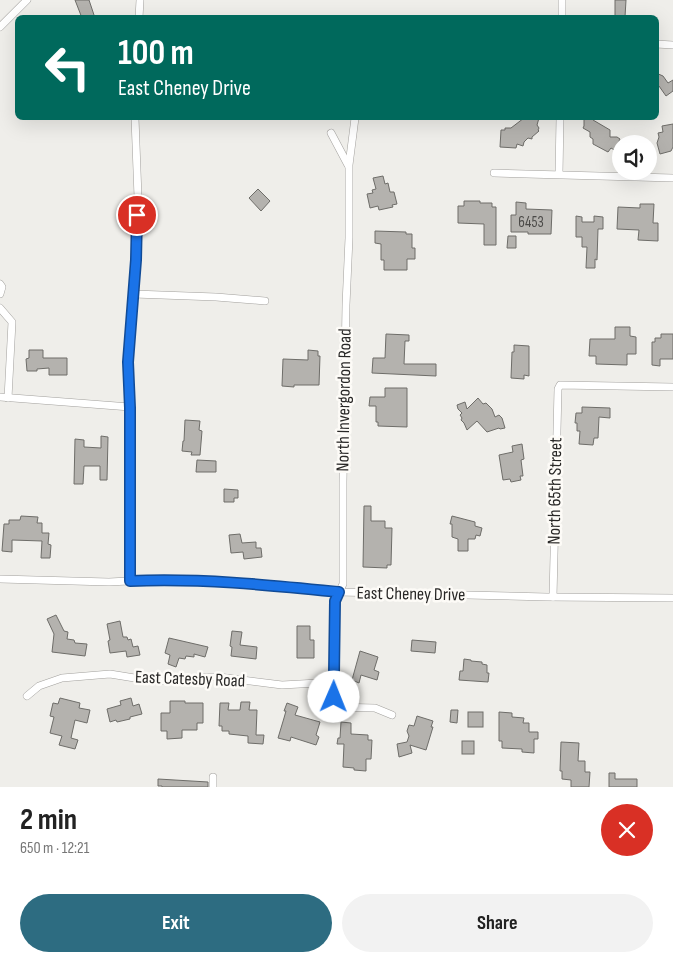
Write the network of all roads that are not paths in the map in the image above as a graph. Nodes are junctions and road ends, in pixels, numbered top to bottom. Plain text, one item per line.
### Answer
1 (27, 0) edge
2 (140, 0) edge
3 (562, 0) edge
4 (139, 15) edge
5 (562, 15) edge
6 (0, 27) edge
7 (659, 44) edge
8 (673, 44) edge
9 (136, 120) edge
10 (355, 120) edge
11 (560, 120) edge
12 (332, 133) dead end
13 (348, 165) junction
14 (494, 173) dead end
15 (558, 174) junction
16 (673, 178) edge
17 (0, 284) edge
18 (0, 294) edge
19 (134, 294) junction
20 (265, 301) dead end
21 (0, 308) edge
22 (673, 387) edge
23 (4, 398) edge
24 (130, 408) junction
25 (0, 579) edge
26 (130, 581) junction
27 (339, 592) junction
28 (553, 597) junction
29 (673, 598) edge
30 (331, 680) junction
31 (27, 696) dead end
32 (392, 715) dead end
33 (213, 777) dead end
34 (212, 787) edge

1 - 6 street
2 - 4 street
3 - 5 street
7 - 8 street
9 - 19 street
10 - 13 street, North Invergordon Road
11 - 15 street
12 - 13 street
13 - 27 street, North Invergordon Road
14 - 15 street
15 - 16 street
17 - 18 street
19 - 20 street
19 - 24 street
21 - 23 street
22 - 28 street, North 65th Street
23 - 24 street
24 - 26 street
25 - 26 street, East Cheney Drive
26 - 27 street, East Cheney Drive
27 - 28 street, East Cheney Drive
27 - 30 street, North Invergordon Road
28 - 29 street, East Cheney Drive
30 - 31 street, East Catesby Road
30 - 32 street
33 - 34 street

